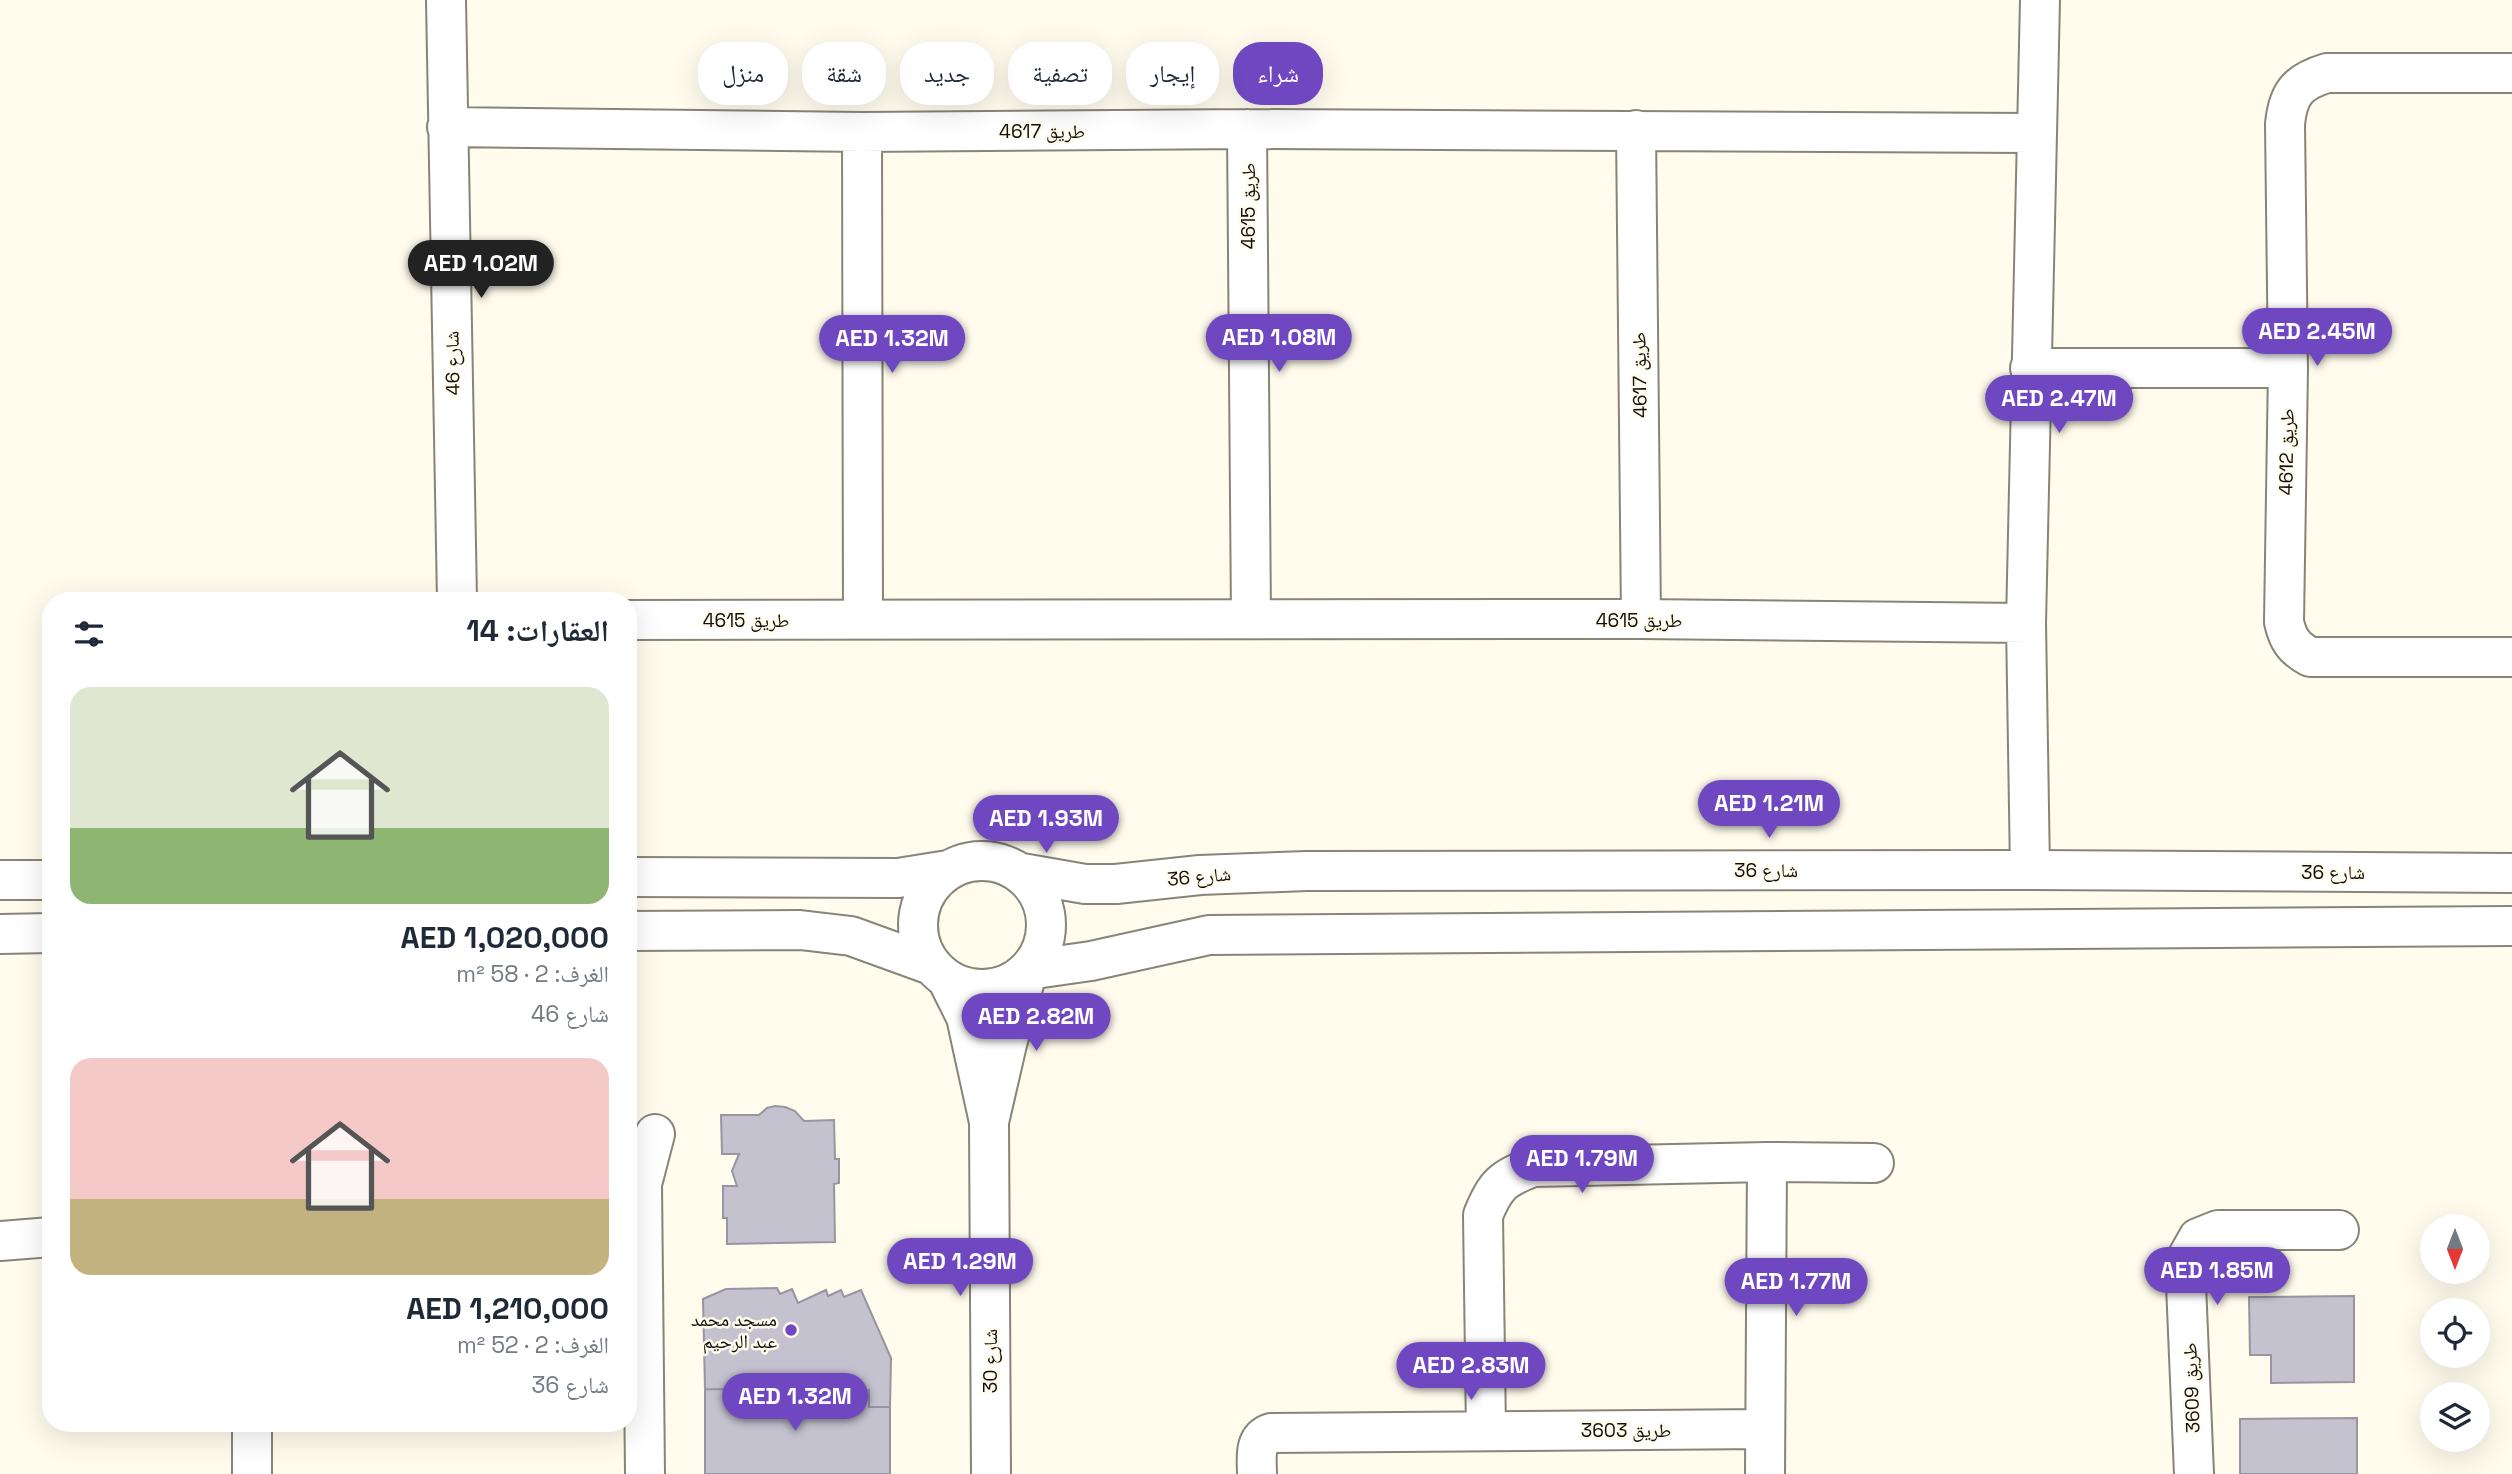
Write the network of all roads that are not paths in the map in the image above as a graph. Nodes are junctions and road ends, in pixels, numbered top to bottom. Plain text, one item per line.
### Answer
1 (446, 0) edge
2 (2040, 0) edge
3 (2512, 73) edge
4 (447, 127) junction
5 (1247, 129) junction
6 (1636, 130) junction
7 (862, 132) junction
8 (2037, 134) junction
9 (2030, 368) junction
10 (2288, 368) junction
11 (457, 592) edge
12 (863, 619) junction
13 (1251, 619) junction
14 (637, 620) edge
15 (1642, 620) junction
16 (2026, 623) junction
17 (2512, 657) edge
18 (948, 870) junction
19 (2030, 870) junction
20 (1022, 873) junction
21 (2512, 873) edge
22 (637, 877) edge
23 (0, 880) edge
24 (42, 880) edge
25 (2512, 926) edge
26 (637, 931) edge
27 (0, 933) edge
28 (42, 933) edge
29 (1028, 970) junction
30 (939, 972) junction
31 (989, 1122) junction
32 (655, 1134) dead end
33 (1767, 1162) junction
34 (1874, 1163) dead end
35 (637, 1180) edge
36 (2339, 1230) dead end
37 (42, 1238) edge
38 (0, 1241) edge
39 (637, 1243) edge
40 (1765, 1429) junction
41 (1486, 1431) junction
42 (252, 1432) edge
43 (252, 1474) edge
44 (645, 1474) edge
45 (990, 1474) edge
46 (1257, 1474) edge
47 (1765, 1474) edge
48 (2194, 1474) edge

1 - 4 street, شارع 46
2 - 8 street
3 - 10 street, طريق 4612
4 - 7 street, طريق 4617
4 - 11 street, شارع 46
5 - 6 street, طريق 4617
5 - 7 street, طريق 4617
5 - 13 street, طريق 4615
6 - 8 street, طريق 4617
6 - 15 street, طريق 4617
7 - 12 street
8 - 9 street
9 - 10 street
9 - 16 street
10 - 17 street, طريق 4612
12 - 13 street, طريق 4615
12 - 14 street, طريق 4615
13 - 15 street, طريق 4615
15 - 16 street, طريق 4615
16 - 19 street
18 - 20 street
18 - 22 street
18 - 30 street
19 - 20 street, شارع 36
19 - 21 street, شارع 36
20 - 29 street
23 - 24 street
25 - 29 street
26 - 30 street
27 - 28 street
29 - 30 street
29 - 31 street, شارع 30
30 - 31 street, شارع 30
31 - 45 street, شارع 30
32 - 35 street
33 - 34 street
33 - 40 street
33 - 41 street
36 - 48 street, طريق 3609
37 - 38 street
39 - 44 street
40 - 41 street, طريق 3603
40 - 47 street
41 - 46 street, طريق 3603
42 - 43 street

